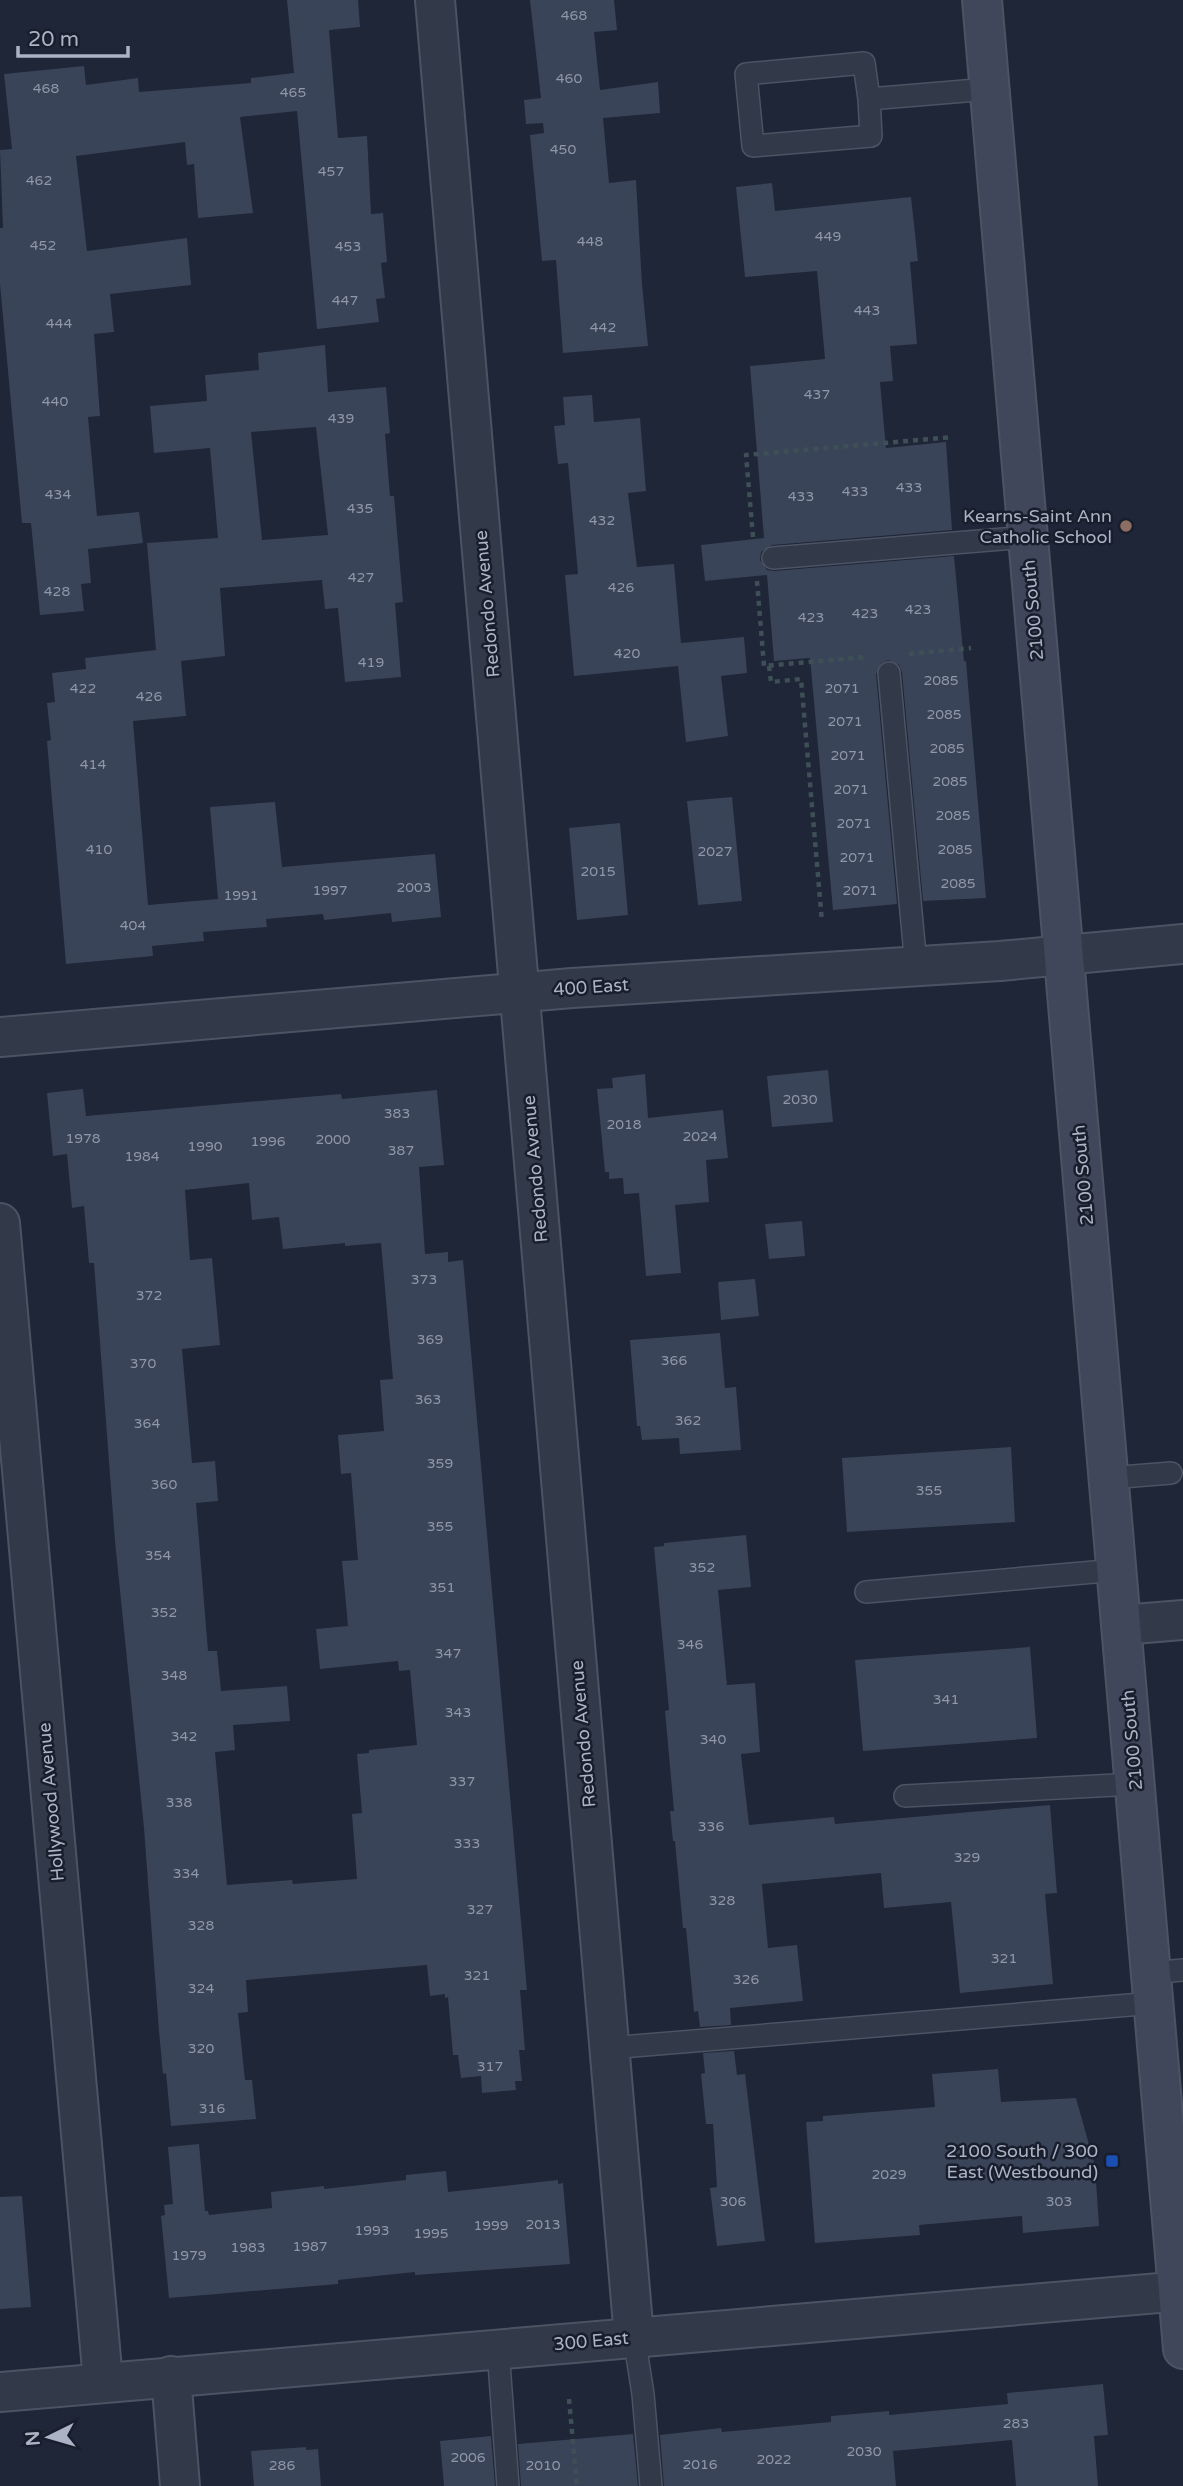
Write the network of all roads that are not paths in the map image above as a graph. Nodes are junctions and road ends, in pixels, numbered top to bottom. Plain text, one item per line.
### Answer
1 (435, 0) edge
2 (982, 0) edge
3 (989, 89) junction
4 (869, 99) junction
5 (1027, 537) junction
6 (773, 558) dead end
7 (889, 673) dead end
8 (1183, 944) edge
9 (1063, 954) junction
10 (916, 966) junction
11 (520, 992) junction
12 (0, 1037) edge
13 (0, 1223) edge
14 (1171, 1473) dead end
15 (1109, 1478) junction
16 (1117, 1570) junction
17 (866, 1592) dead end
18 (1183, 1620) edge
19 (1122, 1625) junction
20 (1135, 1784) junction
21 (905, 1796) dead end
22 (1163, 1982) edge
23 (1170, 2047) edge
24 (609, 2048) junction
25 (1173, 2119) edge
26 (1180, 2291) edge
27 (634, 2337) junction
28 (498, 2349) junction
29 (1183, 2349) edge
30 (171, 2376) junction
31 (103, 2381) junction
32 (0, 2392) edge
33 (180, 2486) edge
34 (508, 2486) edge
35 (651, 2486) edge

1 - 11 street, Redondo Avenue
2 - 3 main road, 2100 South
3 - 4 lane
3 - 5 main road, 2100 South
4 - 4 lane
5 - 6 lane
5 - 9 main road, 2100 South
7 - 10 lane
8 - 9 street, 400 East
9 - 10 street, 400 East
9 - 15 main road, 2100 South
10 - 11 street, 400 East
11 - 12 street, 400 East
11 - 24 street, Redondo Avenue
13 - 31 street, Hollywood Avenue
14 - 15 lane
15 - 16 main road, 2100 South
16 - 17 lane
16 - 19 main road, 2100 South
18 - 19 street
19 - 20 main road, 2100 South
20 - 21 lane
20 - 22 main road, 2100 South
22 - 23 main road, 2100 South
22 - 24 lane
23 - 25 main road, 2100 South
24 - 27 street, Redondo Avenue
25 - 26 main road, 2100 South
26 - 27 street, 300 East
26 - 29 main road, 2100 South
27 - 28 street, 300 East
27 - 35 lane
28 - 30 street, 300 East
28 - 34 lane
30 - 31 street, 300 East
30 - 33 street
31 - 32 street, 300 East

